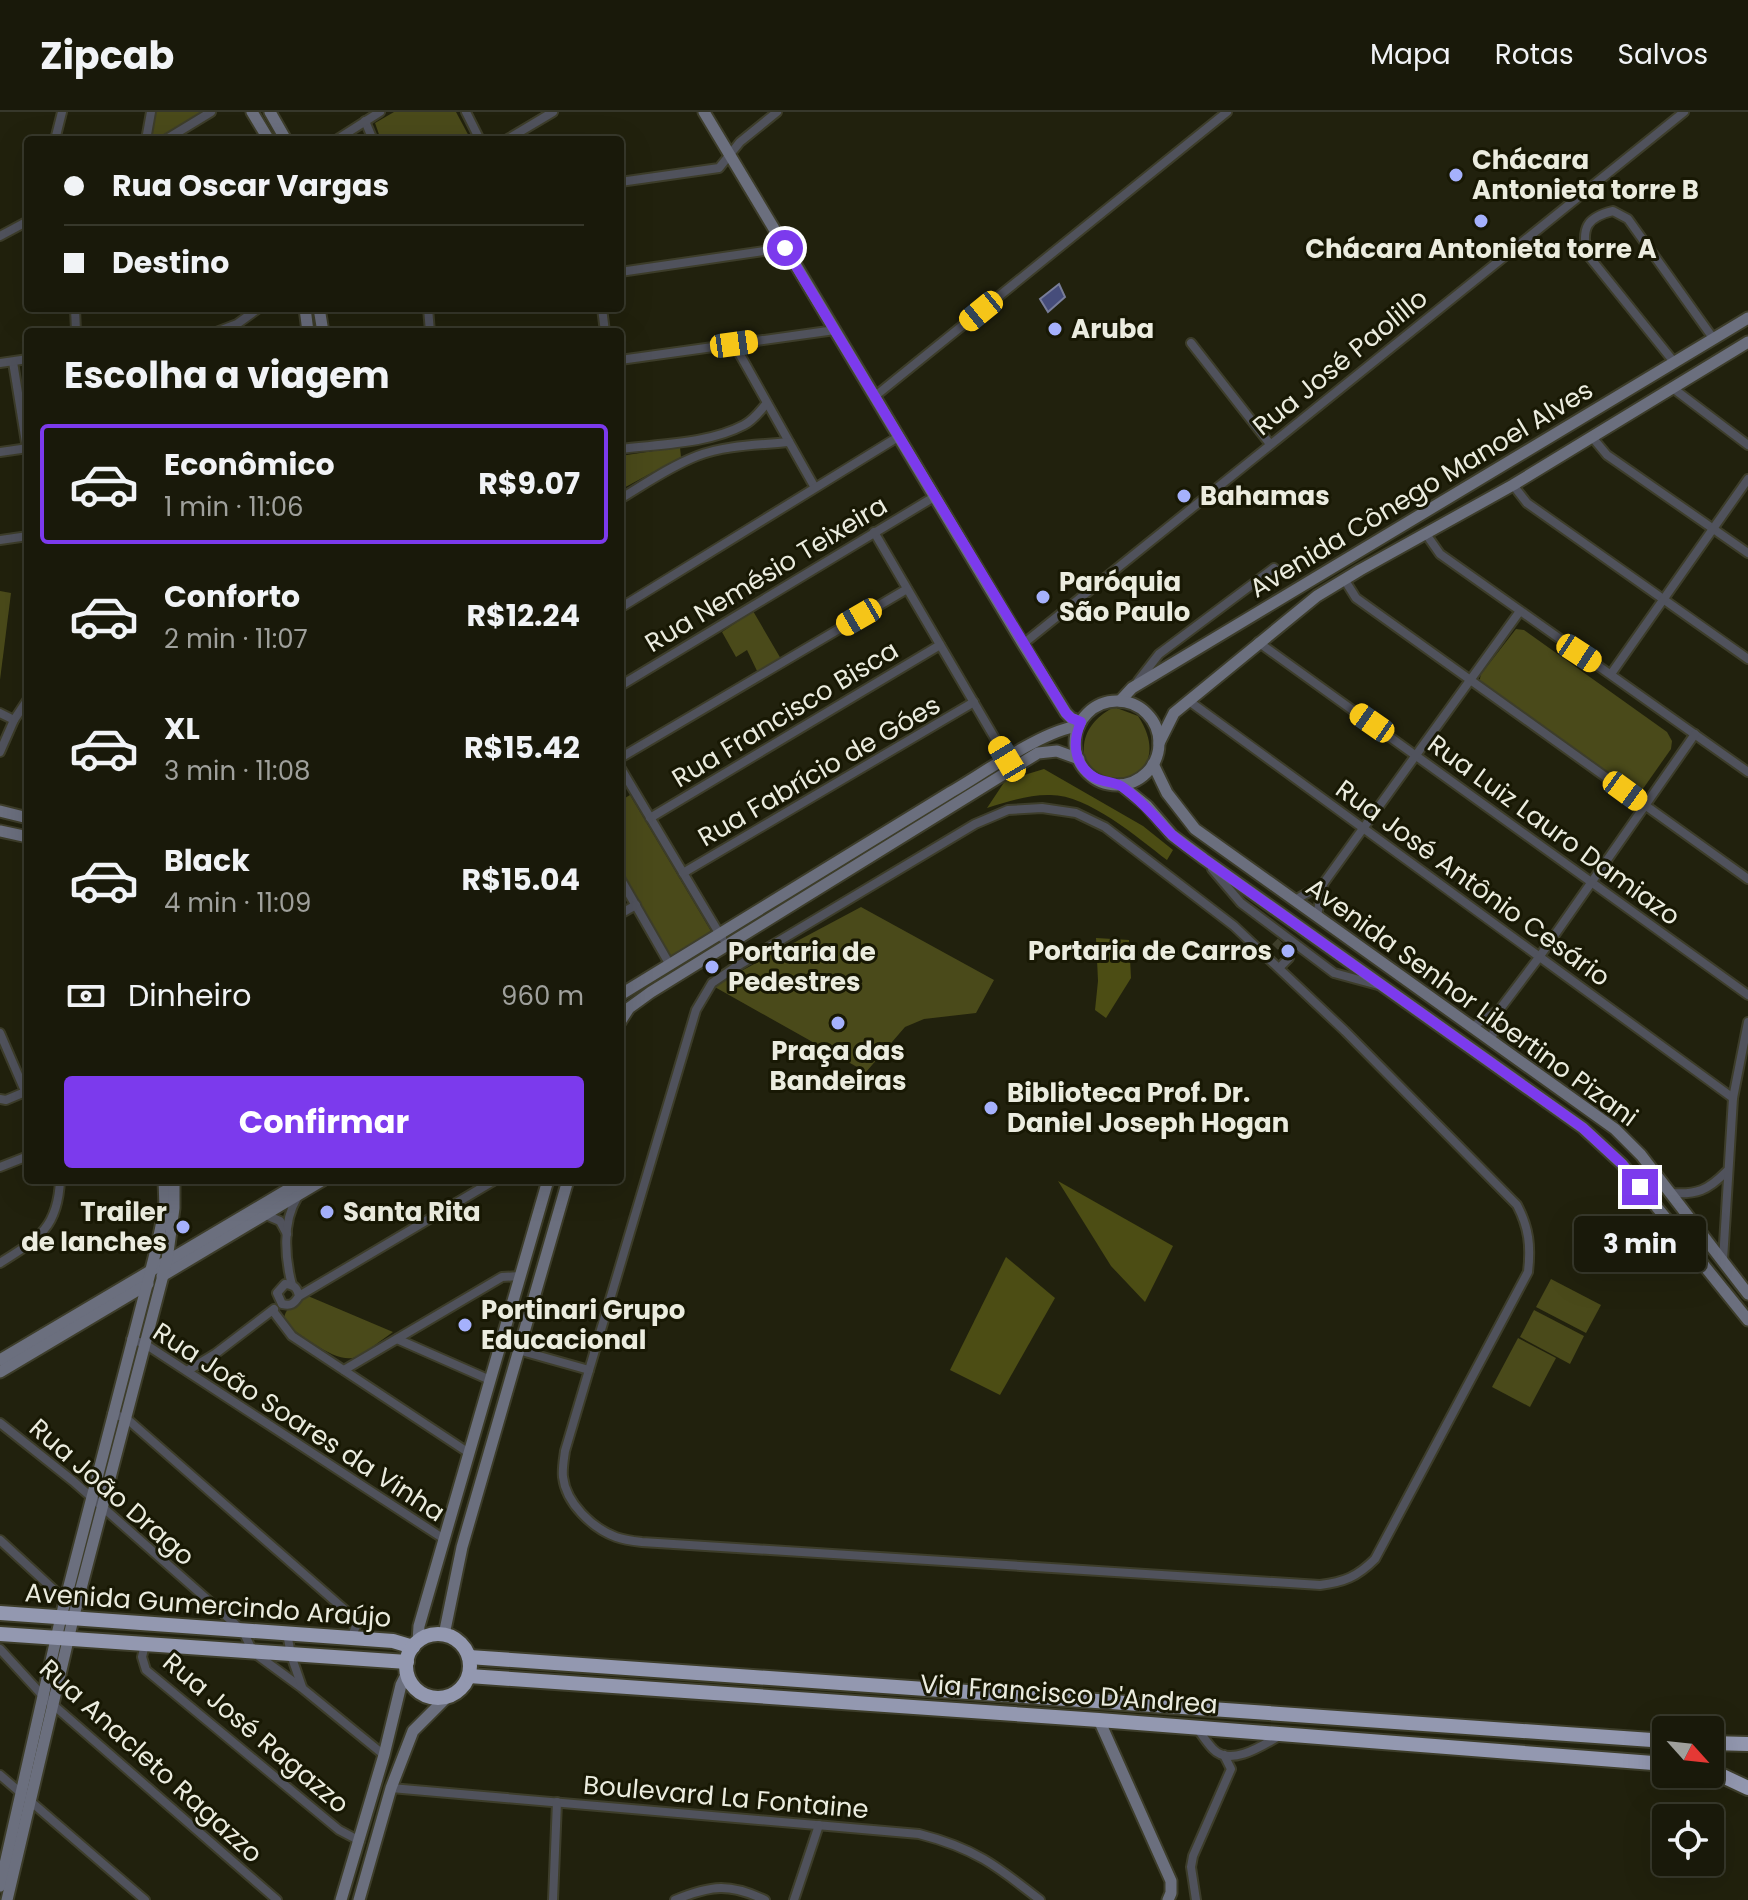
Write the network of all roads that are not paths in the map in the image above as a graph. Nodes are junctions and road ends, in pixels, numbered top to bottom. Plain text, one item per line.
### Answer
1 (62, 112) edge
2 (151, 112) edge
3 (211, 112) edge
4 (252, 112) edge
5 (270, 112) edge
6 (380, 112) edge
7 (466, 112) edge
8 (553, 112) edge
9 (704, 112) edge
10 (777, 112) edge
11 (1227, 112) edge
12 (1684, 112) edge
13 (365, 121) junction
14 (56, 136) edge
15 (147, 136) edge
16 (172, 136) edge
17 (267, 136) edge
18 (284, 136) edge
19 (342, 136) edge
20 (371, 136) edge
21 (478, 136) edge
22 (513, 136) edge
23 (729, 154) junction
24 (624, 181) edge
25 (24, 223) edge
26 (0, 236) edge
27 (785, 248) junction
28 (624, 271) edge
29 (254, 312) edge
30 (1748, 318) edge
31 (226, 328) edge
32 (835, 330) junction
33 (1713, 338) junction
34 (1748, 342) edge
35 (1191, 343) dead end
36 (734, 344) junction
37 (624, 359) edge
38 (24, 360) edge
39 (13, 362) junction
40 (1674, 362) junction
41 (0, 363) edge
42 (1674, 389) junction
43 (874, 397) junction
44 (767, 403) junction
45 (24, 425) edge
46 (898, 437) junction
47 (1592, 437) junction
48 (695, 440) junction
49 (789, 442) junction
50 (1270, 444) junction
51 (1748, 445) edge
52 (624, 446) edge
53 (24, 449) edge
54 (0, 452) edge
55 (700, 455) junction
56 (1748, 479) edge
57 (1513, 485) junction
58 (814, 486) junction
59 (624, 497) edge
60 (934, 497) junction
61 (1713, 529) junction
62 (874, 532) junction
63 (1426, 534) junction
64 (24, 537) edge
65 (0, 540) edge
66 (1748, 553) edge
67 (1274, 568) dead end
68 (1344, 579) junction
69 (907, 589) junction
70 (1662, 600) junction
71 (624, 606) edge
72 (1520, 611) junction
73 (1258, 642) junction
74 (1023, 644) junction
75 (940, 645) junction
76 (1748, 659) edge
77 (1611, 674) junction
78 (1469, 681) junction
79 (624, 684) edge
80 (1132, 688) junction
81 (1120, 701) junction
82 (1189, 701) junction
83 (974, 702) junction
84 (24, 705) edge
85 (0, 713) edge
86 (14, 720) junction
87 (1080, 724) junction
88 (1695, 734) junction
89 (1159, 743) junction
90 (0, 752) edge
91 (1417, 755) junction
92 (624, 756) edge
93 (1007, 759) junction
94 (1079, 759) junction
95 (1153, 764) junction
96 (1748, 772) edge
97 (624, 774) edge
98 (1121, 785) junction
99 (631, 786) junction
100 (624, 790) edge
101 (1646, 805) junction
102 (0, 811) edge
103 (24, 817) edge
104 (650, 818) junction
105 (1365, 827) junction
106 (0, 831) edge
107 (24, 836) edge
108 (1204, 859) junction
109 (683, 873) junction
110 (1748, 879) edge
111 (1591, 880) junction
112 (1323, 884) junction
113 (624, 885) edge
114 (1295, 900) junction
115 (636, 905) junction
116 (624, 912) edge
117 (1317, 916) junction
118 (723, 941) junction
119 (1275, 947) tunnel mouth
120 (1267, 956) junction
121 (1540, 956) junction
122 (1289, 958) dead end
123 (670, 965) junction
124 (1280, 967) junction
125 (1385, 987) junction
126 (651, 992) junction
127 (624, 993) edge
128 (1748, 995) edge
129 (1500, 1009) junction
130 (624, 1016) edge
131 (1748, 1022) edge
132 (1472, 1027) junction
133 (0, 1033) edge
134 (1491, 1041) junction
135 (24, 1088) edge
136 (24, 1096) edge
137 (1733, 1098) junction
138 (0, 1099) edge
139 (24, 1158) edge
140 (0, 1167) edge
141 (1727, 1172) junction
142 (60, 1184) edge
143 (164, 1184) edge
144 (174, 1184) edge
145 (297, 1184) edge
146 (316, 1184) edge
147 (488, 1184) edge
148 (547, 1184) edge
149 (567, 1184) edge
150 (1671, 1193) junction
151 (299, 1194) junction
152 (265, 1214) junction
153 (288, 1235) junction
154 (167, 1260) junction
155 (1723, 1260) junction
156 (0, 1263) edge
157 (150, 1271) junction
158 (163, 1275) junction
159 (520, 1276) junction
160 (145, 1286) junction
161 (293, 1289) junction
162 (1748, 1294) edge
163 (280, 1301) junction
164 (273, 1311) junction
165 (1748, 1320) edge
166 (131, 1339) junction
167 (397, 1339) junction
168 (145, 1344) junction
169 (518, 1350) junction
170 (0, 1360) edge
171 (344, 1370) junction
172 (589, 1370) junction
173 (187, 1371) junction
174 (0, 1372) edge
175 (490, 1380) junction
176 (112, 1414) junction
177 (126, 1418) junction
178 (0, 1423) edge
179 (469, 1453) junction
180 (92, 1498) junction
181 (104, 1509) junction
182 (444, 1539) junction
183 (0, 1540) edge
184 (65, 1600) junction
185 (0, 1613) edge
186 (67, 1618) junction
187 (243, 1631) junction
188 (287, 1633) junction
189 (0, 1634) edge
190 (444, 1635) junction
191 (351, 1638) junction
192 (62, 1639) junction
193 (145, 1644) junction
194 (415, 1645) junction
195 (0, 1649) edge
196 (253, 1652) junction
197 (291, 1655) junction
198 (469, 1657) junction
199 (407, 1668) junction
200 (469, 1676) junction
201 (302, 1688) junction
202 (43, 1696) junction
203 (447, 1697) junction
204 (53, 1704) junction
205 (1099, 1720) junction
206 (1197, 1727) junction
207 (1283, 1734) junction
208 (1652, 1740) edge
209 (1724, 1743) edge
210 (1748, 1744) edge
211 (384, 1755) junction
212 (1224, 1755) junction
213 (1652, 1763) edge
214 (0, 1775) edge
215 (1724, 1777) edge
216 (391, 1788) junction
217 (1748, 1788) edge
218 (27, 1798) junction
219 (557, 1802) junction
220 (819, 1825) junction
221 (360, 1841) junction
222 (5, 1895) edge
223 (145, 1900) edge
224 (277, 1900) edge
225 (341, 1900) edge
226 (359, 1900) edge
227 (553, 1900) edge
228 (675, 1900) edge
229 (765, 1900) edge
230 (794, 1900) edge
231 (1040, 1900) edge
232 (1168, 1900) edge
233 (1196, 1900) edge

1 - 14 street
2 - 15 street
3 - 16 street
4 - 17 street
5 - 18 street
6 - 13 street
7 - 21 street
8 - 22 street
9 - 23 street
10 - 23 street
11 - 43 street
12 - 50 street, Rua José Paolillo
13 - 19 street
13 - 20 street
23 - 24 street
23 - 27 street
25 - 26 street
27 - 28 street
27 - 32 street
29 - 31 street
30 - 33 street, Avenida Cônego Manoel Alves
32 - 36 street
32 - 43 street
33 - 40 street, Avenida Cônego Manoel Alves
33 - 40 street
34 - 42 street, Avenida Cônego Manoel Alves
35 - 50 street
36 - 37 street
36 - 44 street
38 - 39 street
39 - 41 street
39 - 45 street
40 - 80 street, Avenida Cônego Manoel Alves
42 - 47 street, Avenida Cônego Manoel Alves
42 - 51 street
43 - 46 street
44 - 48 street
44 - 49 street
46 - 58 street
46 - 60 street
47 - 57 street, Avenida Cônego Manoel Alves
47 - 61 street
48 - 52 street
48 - 55 street
49 - 55 street
49 - 58 street
50 - 74 street, Rua José Paolillo
53 - 54 street
55 - 59 street
56 - 61 street
57 - 63 street, Avenida Cônego Manoel Alves
57 - 70 street
58 - 71 street
60 - 62 street, Rua Nemésio Teixeira
60 - 74 street
61 - 66 street
61 - 70 street
62 - 69 street
62 - 79 street, Rua Nemésio Teixeira
63 - 68 street, Avenida Cônego Manoel Alves
63 - 72 street
64 - 65 street
67 - 80 street
68 - 73 street, Avenida Cônego Manoel Alves
68 - 78 street
69 - 75 street
69 - 92 street
70 - 76 street
70 - 77 street
72 - 77 street
72 - 78 street
73 - 82 street, Avenida Cônego Manoel Alves
73 - 91 street, Rua Luiz Lauro Damiazo
74 - 87 street
75 - 83 street
75 - 104 street, Rua Francisco Bisca
77 - 88 street
78 - 91 street
78 - 101 street
80 - 81 street, Avenida Cônego Manoel Alves
81 - 87 street
81 - 89 street
82 - 89 street, Avenida Cônego Manoel Alves
82 - 105 street, Rua José Antônio Cesário
83 - 93 street
83 - 109 street, Rua Fabrício de Góes
84 - 86 street
85 - 86 street
86 - 90 street
87 - 93 street
87 - 94 street
88 - 96 street
88 - 101 street
89 - 95 street
91 - 105 street
91 - 111 street, Rua Luiz Lauro Damiazo
93 - 118 street
94 - 98 street
94 - 118 street
95 - 98 street
95 - 114 street, Avenida Senhor Libertino Pizani
97 - 99 street
98 - 108 street, Avenida Senhor Libertino Pizani
99 - 100 street
99 - 104 street
101 - 110 street
101 - 111 street
102 - 103 street
104 - 109 street
105 - 112 street
105 - 121 street, Rua José Antônio Cesário
106 - 107 street
108 - 125 street, Avenida Senhor Libertino Pizani
108 - 125 street
109 - 118 street
111 - 121 street
111 - 128 street, Rua Luiz Lauro Damiazo
112 - 114 street
112 - 117 street
113 - 115 street
114 - 117 street, Avenida Senhor Libertino Pizani
115 - 116 street
115 - 123 street
117 - 132 street, Avenida Senhor Libertino Pizani
118 - 123 street
118 - 126 street
119 - 120 street
120 - 124 street
120 - 172 street
121 - 129 street
121 - 137 street, Rua José Antônio Cesário
122 - 124 street
123 - 126 street
123 - 127 street
124 - 172 street
125 - 165 street, Avenida Senhor Libertino Pizani
126 - 130 street
129 - 132 street
129 - 134 street
131 - 137 street
132 - 134 street, Avenida Senhor Libertino Pizani
133 - 135 street
134 - 150 street, Avenida Senhor Libertino Pizani
136 - 138 street
137 - 141 street
139 - 140 street
141 - 150 street
141 - 155 street
142 - 156 street
143 - 157 street
144 - 154 street
145 - 154 street
146 - 151 street
147 - 161 street
148 - 159 street
149 - 169 street
150 - 155 street, Avenida Senhor Libertino Pizani
151 - 152 street
151 - 153 street
152 - 153 street
152 - 158 street
153 - 161 street
154 - 157 street
154 - 158 street
155 - 162 street, Avenida Senhor Libertino Pizani
157 - 160 street
157 - 170 street
158 - 160 street
158 - 168 street
159 - 167 street
159 - 175 street
160 - 166 street
160 - 174 street
161 - 163 street
161 - 163 street
163 - 164 street
164 - 171 street
164 - 173 street
166 - 168 street, Rua João Soares da Vinha
166 - 176 street
167 - 171 street
167 - 175 street
168 - 173 street, Rua João Soares da Vinha
168 - 177 street
169 - 172 street
169 - 190 street
171 - 179 street
173 - 182 street, Rua João Soares da Vinha
175 - 179 street
176 - 177 street
176 - 180 street
177 - 181 street
177 - 191 street
178 - 180 street, Rua João Drago
179 - 182 street
180 - 181 street, Rua João Drago
180 - 184 street
181 - 186 street
181 - 187 street, Rua João Drago
182 - 194 street
183 - 184 street
184 - 186 street
185 - 186 highway, Avenida Gumercindo Araújo
186 - 187 highway, Avenida Gumercindo Araújo
186 - 192 street
187 - 188 highway, Avenida Gumercindo Araújo
187 - 196 street, Rua João Drago
188 - 191 highway, Avenida Gumercindo Araújo
188 - 197 street
189 - 192 highway, Avenida Gumercindo Araújo
190 - 194 highway
190 - 198 highway
191 - 194 highway, Avenida Gumercindo Araújo
192 - 193 highway, Avenida Gumercindo Araújo
192 - 202 street
192 - 204 street
193 - 196 highway, Avenida Gumercindo Araújo
193 - 221 street, Rua José Ragazzo
194 - 199 highway
195 - 202 street, Rua Anacleto Ragazzo
196 - 197 highway, Avenida Gumercindo Araújo
196 - 201 street, Rua João Drago
197 - 199 highway, Avenida Gumercindo Araújo
197 - 201 street
198 - 200 highway
198 - 208 highway, Via Francisco D'Andrea
199 - 203 highway
199 - 211 street
200 - 203 highway
200 - 205 highway, Via Francisco D'Andrea
201 - 211 street, Rua João Drago
202 - 204 street, Rua Anacleto Ragazzo
202 - 218 street
203 - 216 street
204 - 218 street
204 - 224 street, Rua Anacleto Ragazzo
205 - 206 highway, Via Francisco D'Andrea
205 - 232 street
206 - 207 highway, Via Francisco D'Andrea
206 - 212 street
207 - 212 street
207 - 213 highway, Via Francisco D'Andrea
209 - 210 highway
211 - 221 street
212 - 233 street
214 - 218 street
215 - 217 highway
216 - 219 street, Boulevard La Fontaine
216 - 226 street
218 - 222 street
218 - 223 street
219 - 220 street, Boulevard La Fontaine
219 - 227 street
220 - 230 street
220 - 231 street, Boulevard La Fontaine
221 - 225 street
228 - 229 street

